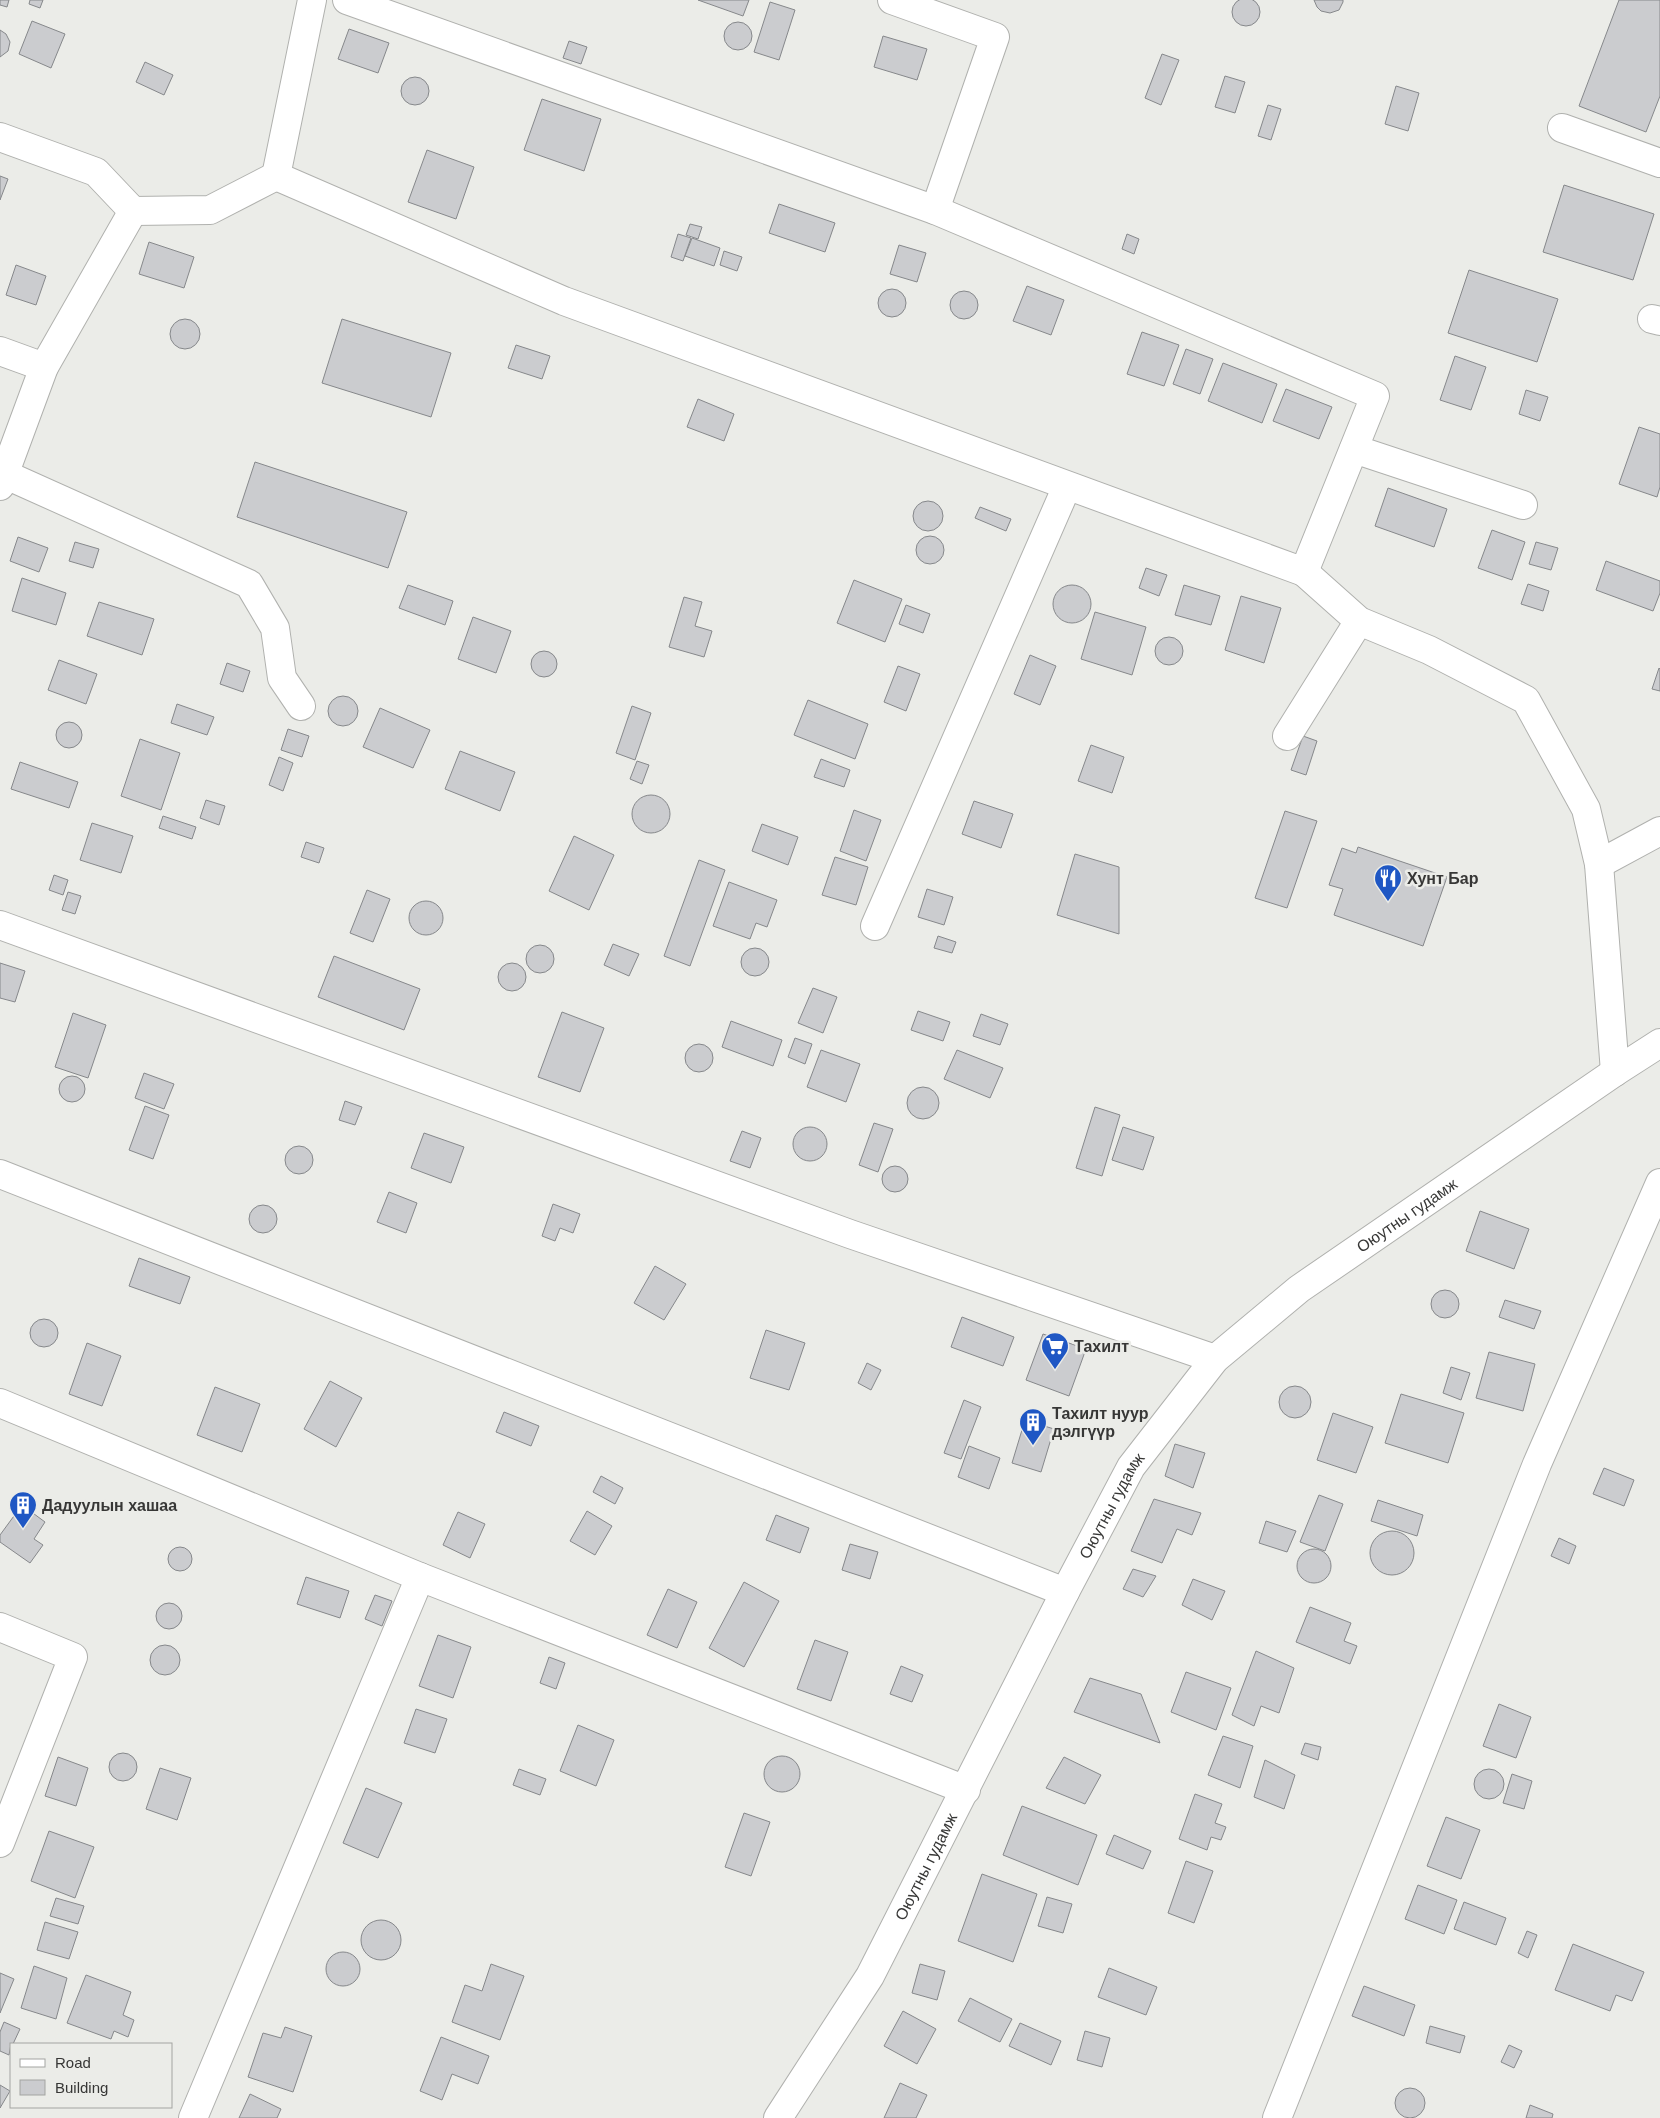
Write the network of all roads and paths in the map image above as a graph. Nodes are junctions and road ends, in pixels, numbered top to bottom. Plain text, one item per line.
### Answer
1 (312, 0) edge
2 (347, 0) edge
3 (892, 0) edge
4 (1562, 128) dead end
5 (0, 137) edge
6 (1660, 163) edge
7 (276, 176) junction
8 (935, 210) junction
9 (132, 211) junction
10 (0, 352) edge
11 (44, 367) junction
12 (1354, 449) junction
13 (2, 480) edge
14 (1067, 486) junction
15 (1523, 505) dead end
16 (1304, 572) junction
17 (1359, 621) junction
18 (301, 706) dead end
19 (1287, 736) dead end
20 (1660, 831) edge
21 (1599, 864) junction
22 (0, 925) edge
23 (875, 926) dead end
24 (1660, 1043) edge
25 (1615, 1072) junction
26 (0, 1174) edge
27 (1660, 1183) edge
28 (1215, 1359) junction
29 (0, 1403) edge
30 (420, 1577) junction
31 (1064, 1592) junction
32 (0, 1627) edge
33 (966, 1790) junction
34 (0, 1843) edge
35 (192, 2118) edge
36 (778, 2118) edge
37 (1277, 2118) edge

1 - 7 street
2 - 8 street
3 - 8 street
4 - 6 street
5 - 9 street
7 - 9 street
7 - 14 street
8 - 12 street
9 - 11 street
10 - 11 street
11 - 13 street
12 - 15 street
12 - 16 street
13 - 18 street
14 - 16 street
14 - 23 street
16 - 17 street
17 - 19 street
17 - 21 street
20 - 21 street
21 - 25 street
22 - 28 street
24 - 25 street, Оюутны гудамж
25 - 28 street, Оюутны гудамж
26 - 31 street
27 - 37 street
28 - 31 street, Оюутны гудамж
29 - 30 street
30 - 33 street
30 - 35 street
31 - 33 street, Оюутны гудамж
32 - 34 street
33 - 36 street, Оюутны гудамж

